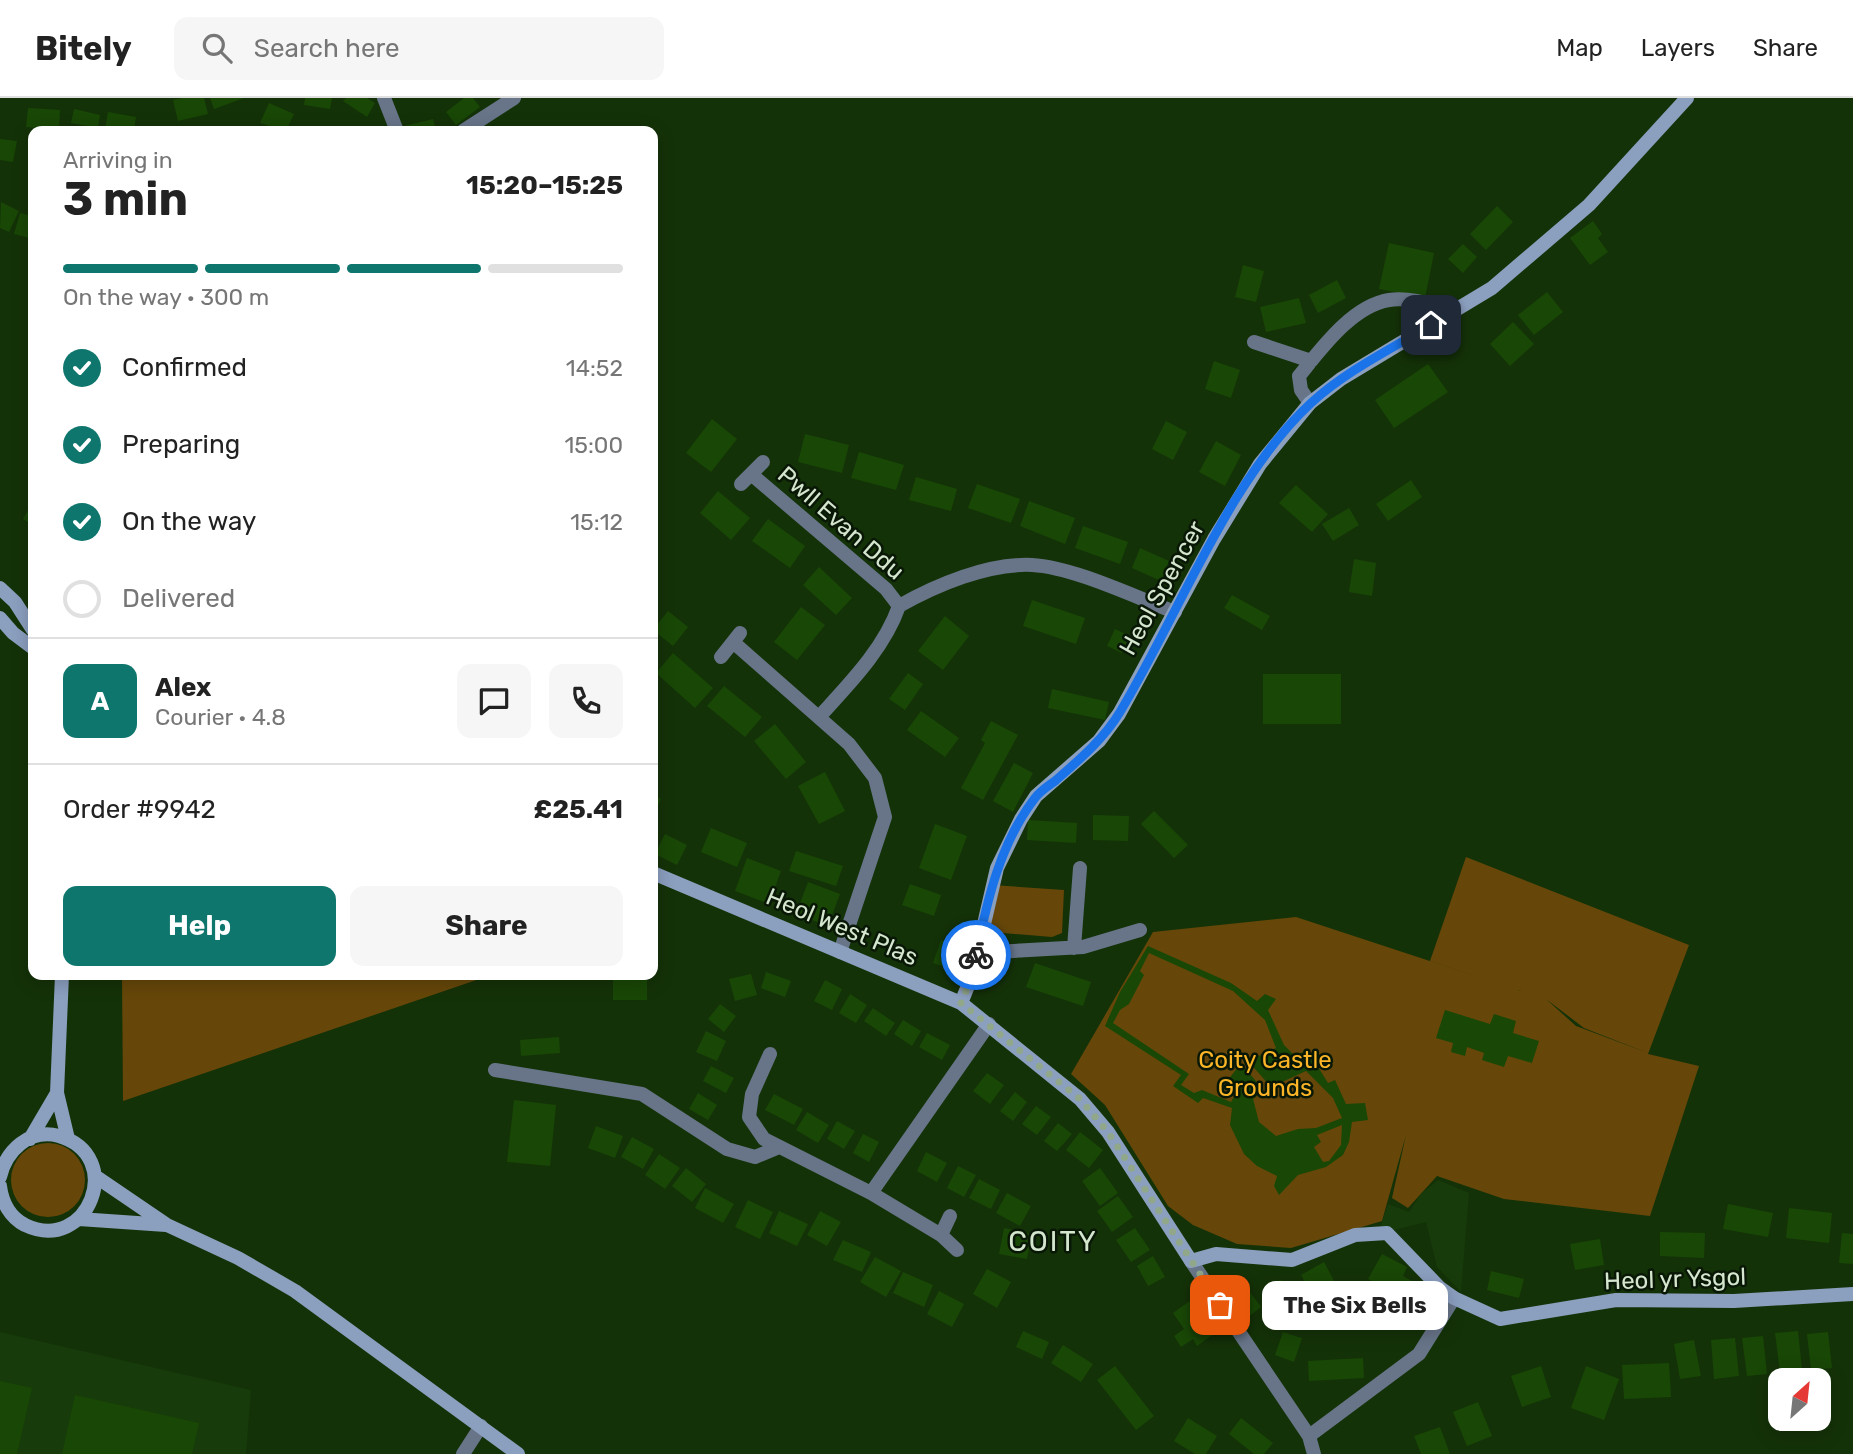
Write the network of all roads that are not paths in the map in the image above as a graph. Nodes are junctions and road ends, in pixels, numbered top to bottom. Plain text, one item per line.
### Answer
1 (384, 98) edge
2 (514, 98) edge
3 (1687, 98) edge
4 (395, 126) edge
5 (471, 126) edge
6 (1453, 312) junction
7 (1254, 342) dead end
8 (1311, 361) junction
9 (1310, 403) junction
10 (763, 462) dead end
11 (0, 588) edge
12 (899, 606) junction
13 (1175, 612) junction
14 (0, 618) edge
15 (28, 622) edge
16 (28, 644) edge
17 (722, 657) dead end
18 (819, 717) junction
19 (1080, 867) dead end
20 (658, 875) edge
21 (1140, 930) dead end
22 (1074, 948) junction
23 (839, 952) junction
24 (977, 953) junction
25 (62, 980) edge
26 (961, 1003) junction
27 (989, 1024) junction
28 (770, 1054) dead end
29 (495, 1070) dead end
30 (57, 1093) junction
31 (30, 1139) junction
32 (68, 1139) junction
33 (779, 1147) junction
34 (95, 1175) junction
35 (0, 1177) edge
36 (0, 1186) edge
37 (871, 1193) junction
38 (950, 1216) dead end
39 (79, 1219) junction
40 (167, 1225) junction
41 (941, 1234) junction
42 (957, 1250) dead end
43 (1191, 1261) junction
44 (1853, 1294) edge
45 (1454, 1298) junction
46 (481, 1426) junction
47 (1309, 1436) junction
48 (463, 1454) edge
49 (518, 1454) edge
50 (1314, 1454) edge

1 - 4 street
2 - 5 street
3 - 6 street, Heol Spencer
6 - 8 street
6 - 9 street, Heol Spencer
7 - 8 street
8 - 9 street
9 - 13 street, Heol Spencer
10 - 12 street, Pwll Evan Ddu
11 - 15 street
12 - 13 street, Pwll Evan Ddu
12 - 18 street, Pwll Evan Ddu
13 - 24 street, Heol Spencer
14 - 16 street
17 - 18 street
18 - 23 street
19 - 22 street
20 - 23 street, Heol West Plas
21 - 22 street
22 - 24 street
23 - 26 street, Heol West Plas
24 - 26 street, Heol Spencer
25 - 30 street
26 - 27 street, Heol West Plas
27 - 37 street
27 - 43 street, Heol West Plas
28 - 33 street
29 - 33 street
30 - 31 street
30 - 32 street
31 - 32 street
31 - 35 street
32 - 34 street
33 - 37 street
34 - 39 street
34 - 40 street
36 - 39 street
37 - 41 street
38 - 41 street
39 - 40 street
40 - 46 street
41 - 42 street
43 - 45 street, Heol yr Ysgol
43 - 47 street, Heol West Plas
44 - 45 street, Heol yr Ysgol
45 - 47 street
46 - 48 street
46 - 49 street
47 - 50 street, Heol West Plas

